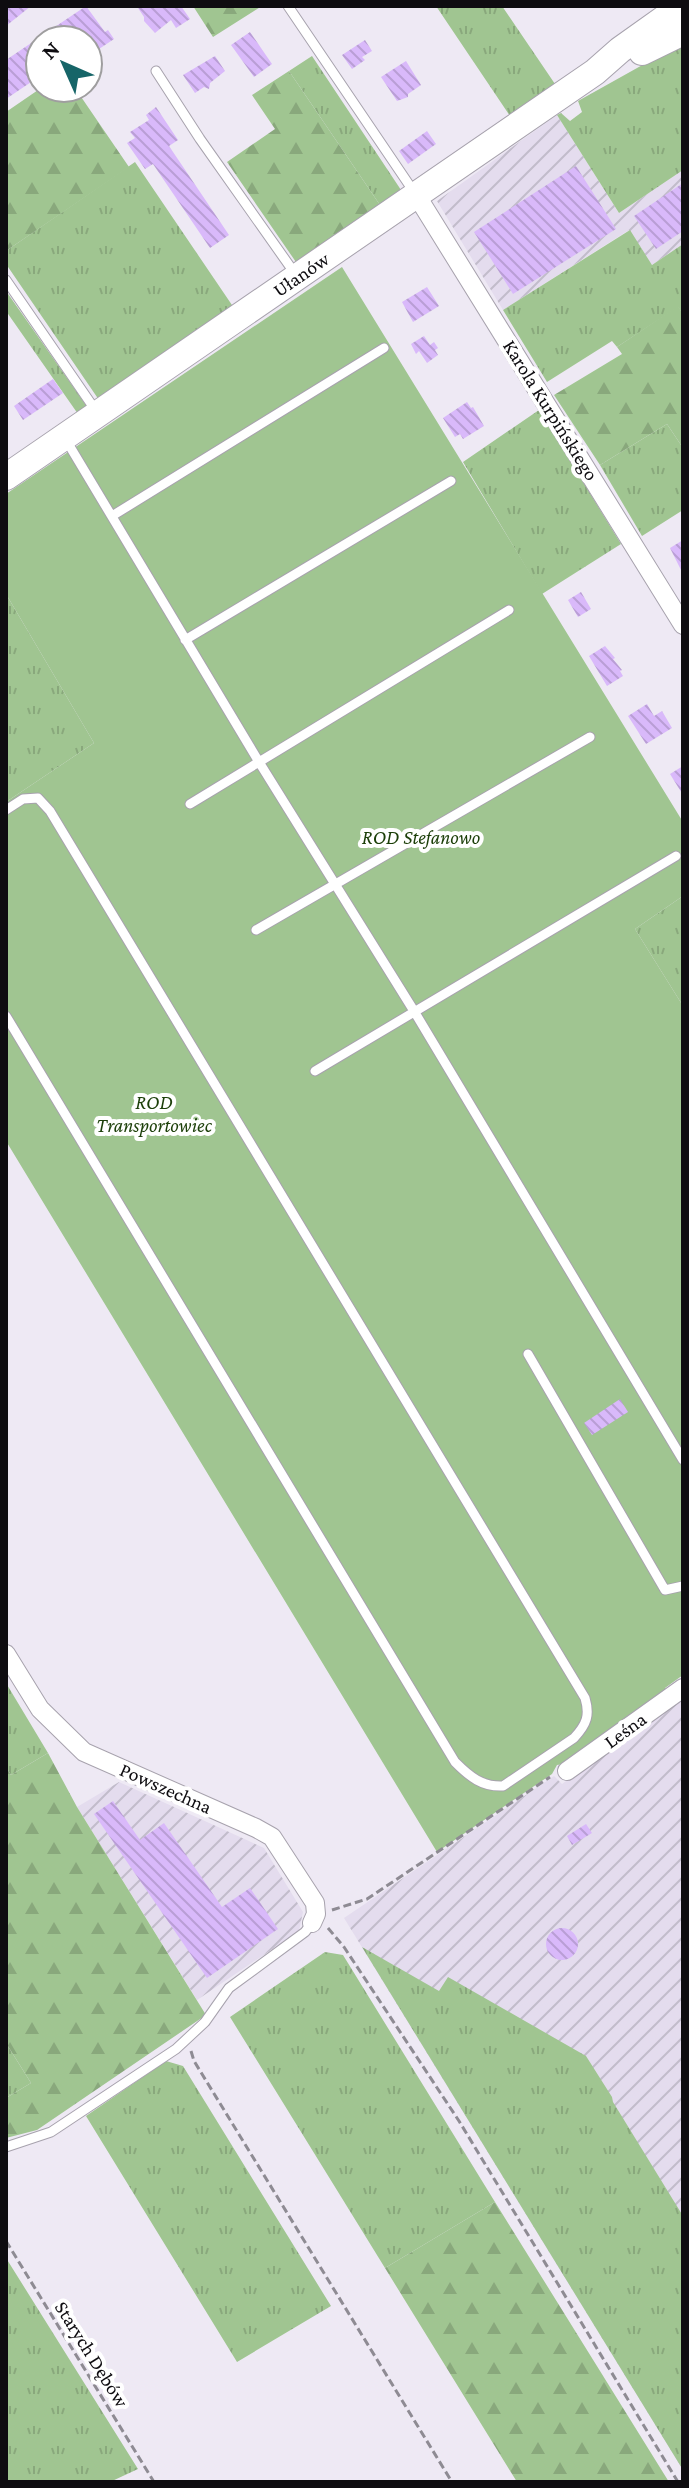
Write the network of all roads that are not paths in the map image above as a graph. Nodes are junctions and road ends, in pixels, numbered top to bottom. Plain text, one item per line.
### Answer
1 (288, 6) edge
2 (681, 17) edge
3 (156, 71) dead end
4 (417, 196) junction
5 (298, 278) junction
6 (6, 280) edge
7 (384, 348) dead end
8 (98, 414) junction
9 (64, 438) junction
10 (6, 477) edge
11 (451, 481) dead end
12 (112, 516) junction
13 (509, 610) dead end
14 (683, 625) edge
15 (185, 640) junction
16 (590, 737) dead end
17 (259, 762) junction
18 (190, 804) dead end
19 (6, 810) edge
20 (676, 856) dead end
21 (335, 886) junction
22 (256, 930) dead end
23 (414, 1011) junction
24 (6, 1016) edge
25 (315, 1071) dead end
26 (528, 1354) dead end
27 (683, 1460) edge
28 (683, 1586) edge
29 (6, 1654) edge
30 (683, 1688) edge
31 (567, 1771) road end
32 (314, 1918) joint
33 (6, 2147) edge

1 - 4 lane
2 - 4 street, Ułanów
3 - 5 lane
4 - 5 street, Ułanów
4 - 14 street, Karola Kurpińskiego
5 - 8 street, Ułanów
6 - 8 lane
7 - 12 lane
8 - 9 street, Ułanów
9 - 10 street, Ułanów
9 - 12 lane
11 - 15 lane
12 - 15 lane
13 - 17 lane
15 - 17 lane
16 - 21 lane
17 - 18 lane
17 - 21 lane
19 - 24 lane
20 - 23 lane
21 - 22 lane
21 - 23 lane
23 - 25 lane
23 - 27 lane
26 - 28 lane
29 - 32 street, Powszechna
30 - 31 street, Leśna
32 - 33 lane

